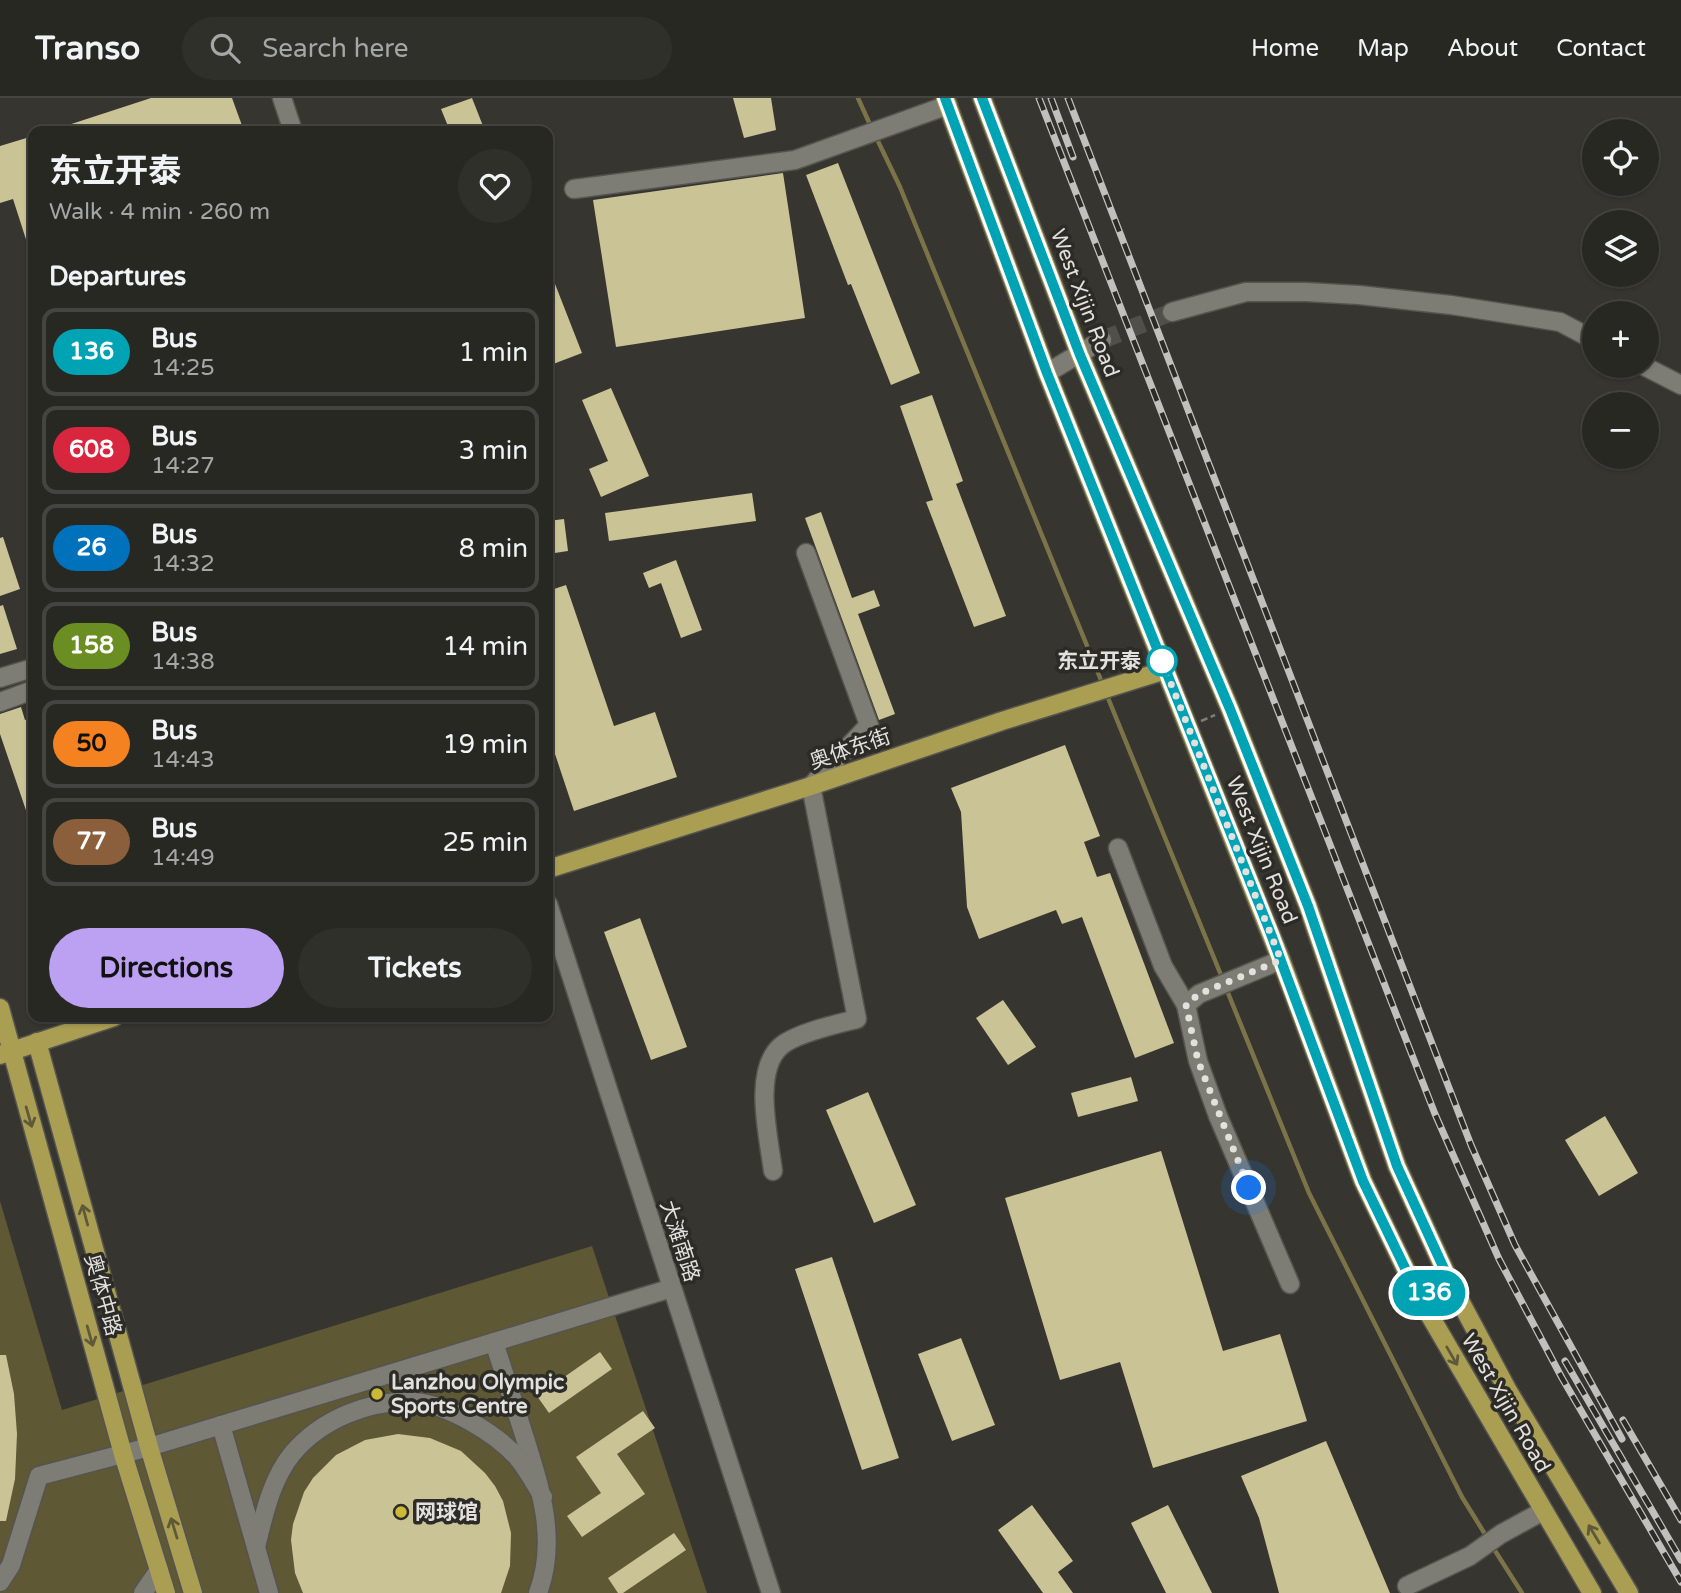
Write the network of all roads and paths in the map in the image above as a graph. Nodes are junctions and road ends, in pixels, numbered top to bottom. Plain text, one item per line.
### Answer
1 (282, 98) edge
2 (982, 98) edge
3 (947, 102) edge
4 (291, 126) edge
5 (574, 189) dead end
6 (1172, 312) tunnel mouth
7 (1582, 334) edge
8 (1102, 340) tunnel mouth
9 (1080, 355) junction
10 (1047, 373) junction
11 (1659, 374) edge
12 (1681, 385) edge
13 (806, 553) dead end
14 (28, 670) edge
15 (1166, 670) junction
16 (0, 678) edge
17 (28, 692) edge
18 (0, 702) edge
19 (1230, 709) junction
20 (1188, 726) junction
21 (811, 786) junction
22 (1118, 848) dead end
23 (553, 867) edge
24 (553, 919) edge
25 (1281, 960) junction
26 (1186, 1005) junction
27 (0, 1007) edge
28 (99, 1022) edge
29 (37, 1042) junction
30 (6, 1053) edge
31 (773, 1171) dead end
32 (1290, 1284) dead end
33 (1451, 1284) junction
34 (672, 1288) junction
35 (1419, 1297) junction
36 (494, 1342) junction
37 (364, 1381) junction
38 (371, 1405) junction
39 (221, 1425) junction
40 (149, 1447) junction
41 (123, 1454) junction
42 (543, 1497) junction
43 (1543, 1511) junction
44 (256, 1547) junction
45 (159, 1570) junction
46 (0, 1582) edge
47 (1407, 1586) dead end
48 (143, 1593) edge
49 (166, 1593) edge
50 (193, 1593) edge
51 (270, 1593) edge
52 (538, 1593) edge
53 (771, 1593) edge
54 (1592, 1593) edge
55 (1629, 1593) edge

1 - 4 street
2 - 9 main road, West Xijin Road
3 - 5 street
3 - 10 main road, West Xijin Road
6 - 7 street
8 - 9 street
9 - 10 street
9 - 19 main road, West Xijin Road
10 - 15 main road, West Xijin Road
11 - 12 street
13 - 21 street
14 - 16 street
15 - 20 main road, West Xijin Road
15 - 21 main road, 奥体东街
17 - 18 street
19 - 20 path
19 - 33 main road, West Xijin Road
20 - 25 main road, West Xijin Road
21 - 23 main road, 奥体东街
21 - 31 street
22 - 26 street
24 - 34 street, 大滩南路
25 - 26 street
25 - 35 main road, West Xijin Road
26 - 32 street
27 - 30 main road, 奥体中路
28 - 29 main road
29 - 30 main road
40 -> 29 main road, 奥体中路
30 -> 41 main road, 奥体中路
33 - 35 main road
55 -> 33 main road, West Xijin Road
34 - 36 street
34 - 53 street, 大滩南路
35 -> 43 main road, West Xijin Road
36 - 37 street
36 - 42 street
37 - 38 street
37 - 39 street
38 - 42 street
38 - 44 street
39 - 40 street
39 - 44 street
40 - 41 street
50 -> 40 main road, 奥体中路
41 - 45 main road, 奥体中路
41 - 46 street
42 - 52 street
43 - 47 street
43 - 54 main road, West Xijin Road
44 - 51 street
45 - 48 street
45 - 49 main road, 奥体中路

